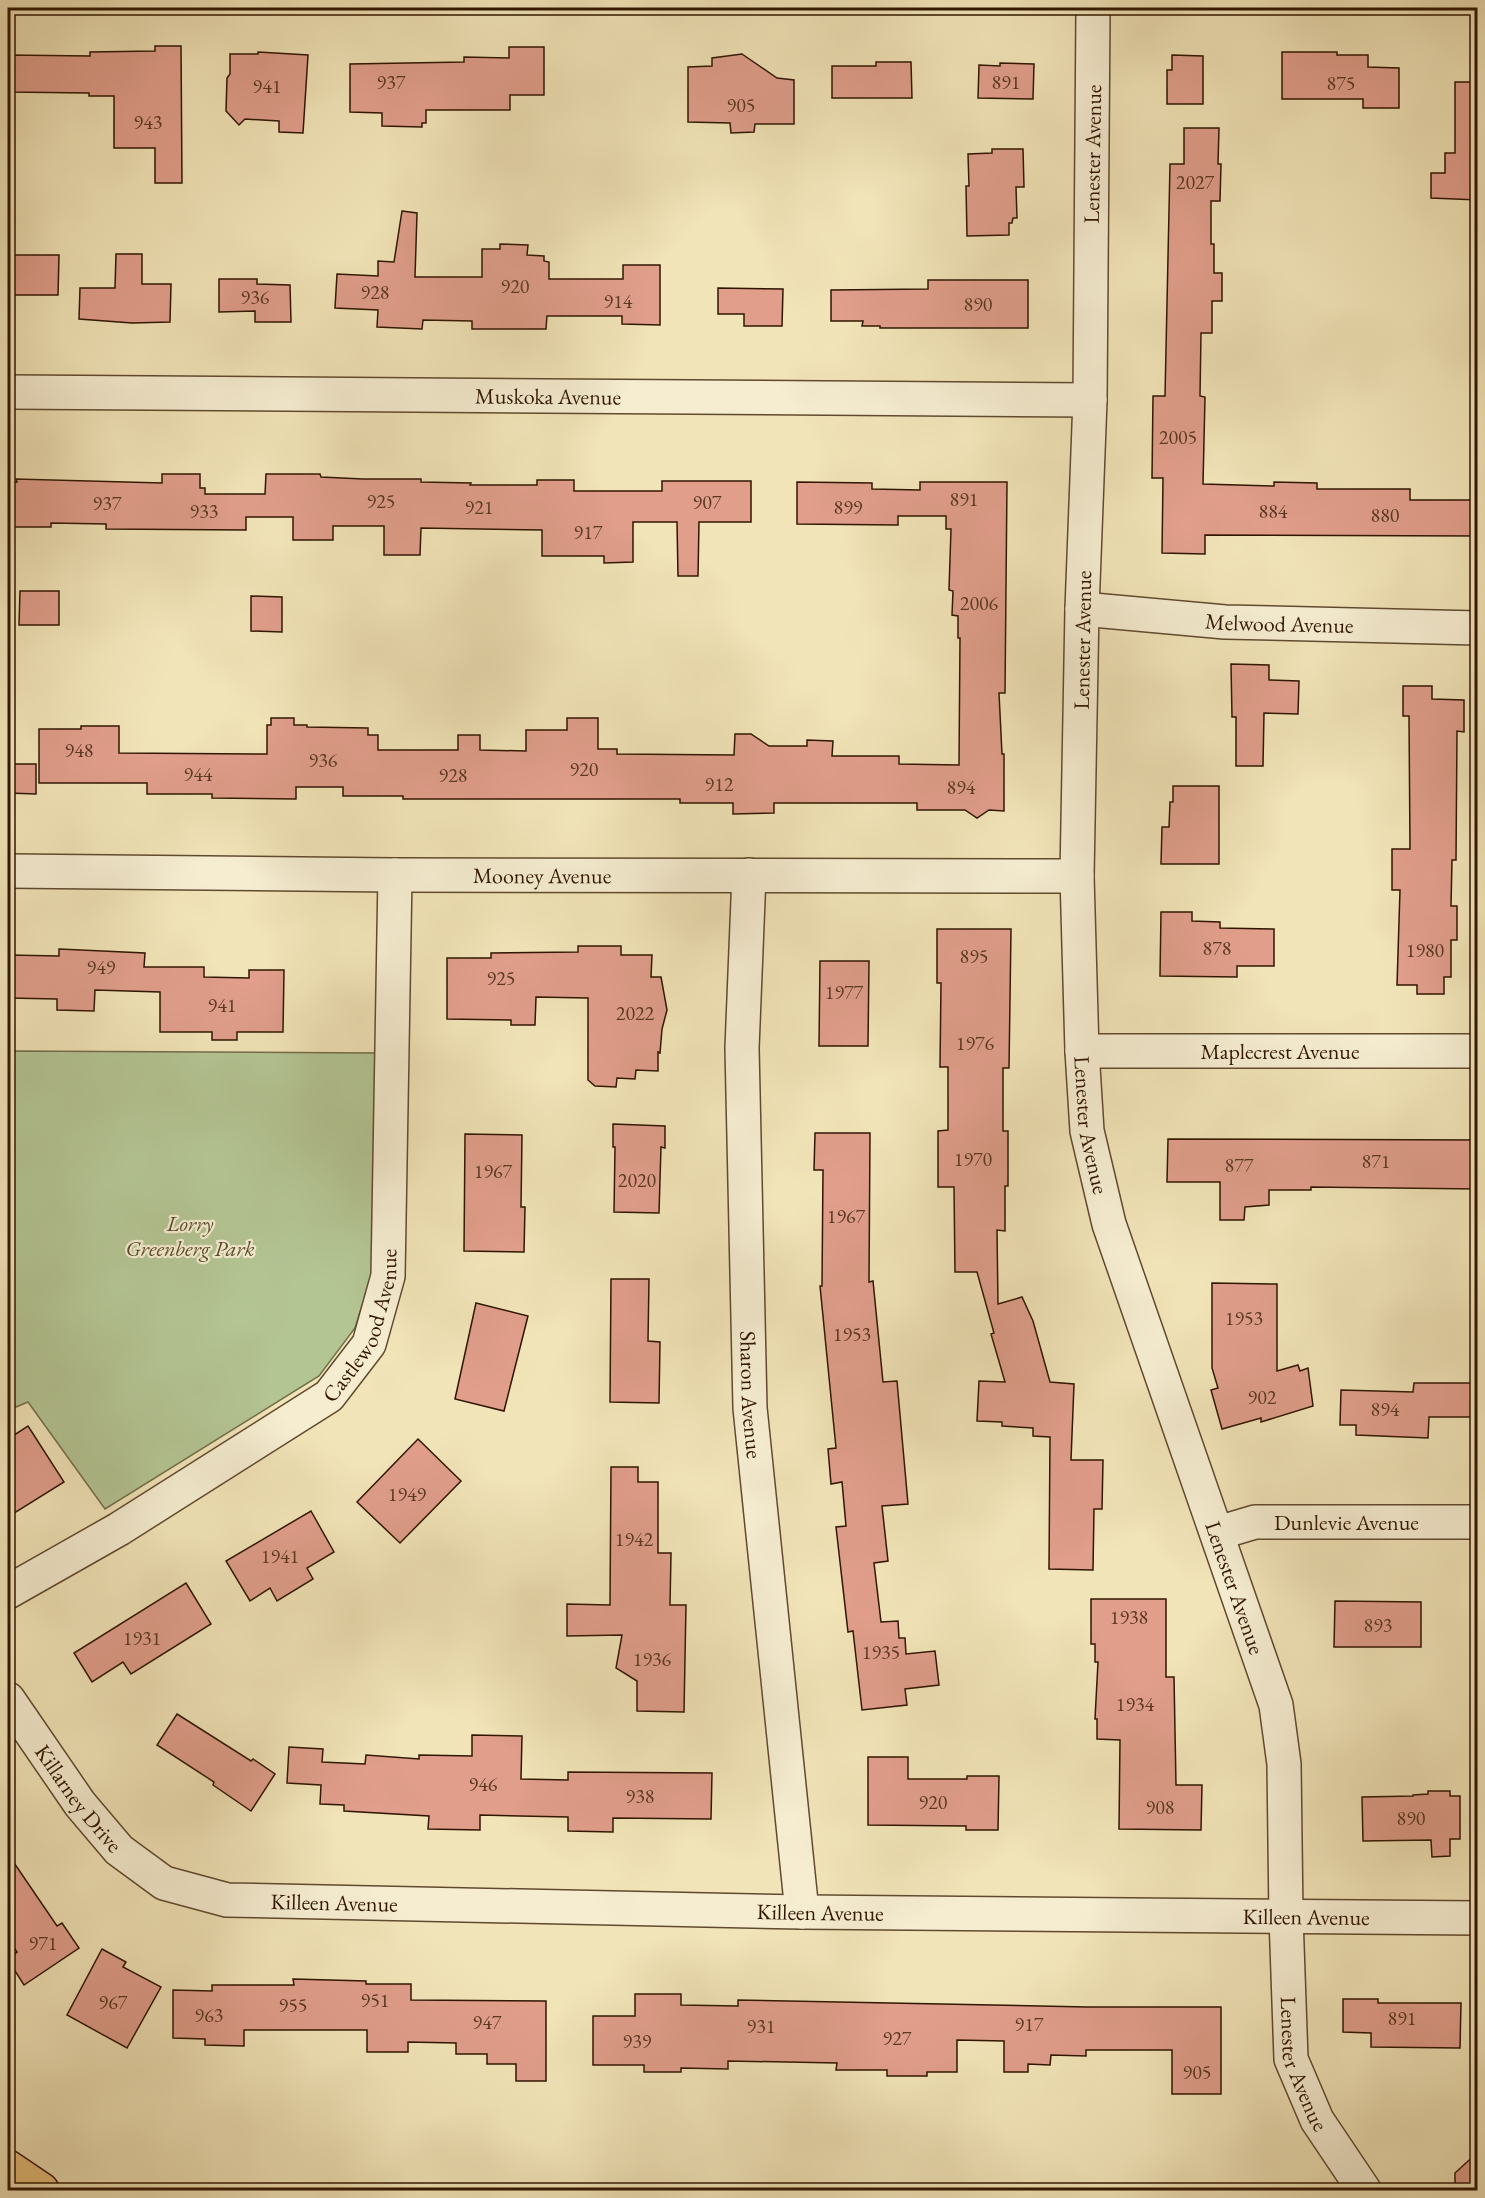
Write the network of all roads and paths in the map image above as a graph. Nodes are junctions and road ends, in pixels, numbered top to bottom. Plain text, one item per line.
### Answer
1 (1093, 8) edge
2 (8, 392) edge
3 (1090, 400) junction
4 (1082, 609) junction
5 (1478, 628) edge
6 (8, 871) edge
7 (395, 874) junction
8 (749, 875) junction
9 (1077, 876) junction
10 (1082, 1051) junction
11 (1478, 1051) edge
12 (1478, 1522) edge
13 (1218, 1533) junction
14 (8, 1592) edge
15 (8, 1699) edge
16 (164, 1883) joint
17 (802, 1912) junction
18 (1286, 1917) junction
19 (1478, 1918) edge
20 (8, 2168) edge
21 (42, 2190) edge
22 (1364, 2190) edge

1 - 3 street, Lenester Avenue
2 - 3 street, Muskoka Avenue
3 - 4 street, Lenester Avenue
4 - 5 street, Melwood Avenue
4 - 9 street, Lenester Avenue
6 - 7 street, Mooney Avenue
7 - 8 street, Mooney Avenue
7 - 14 street, Castlewood Avenue
8 - 9 street, Mooney Avenue
8 - 17 street, Sharon Avenue
9 - 10 street, Lenester Avenue
10 - 11 street, Maplecrest Avenue
10 - 13 street, Lenester Avenue
12 - 13 street, Dunlevie Avenue
13 - 18 street, Lenester Avenue
15 - 16 street, Killarney Drive
16 - 17 street, Killeen Avenue
17 - 18 street, Killeen Avenue
18 - 19 street, Killeen Avenue
18 - 22 street, Lenester Avenue
20 - 21 highway

